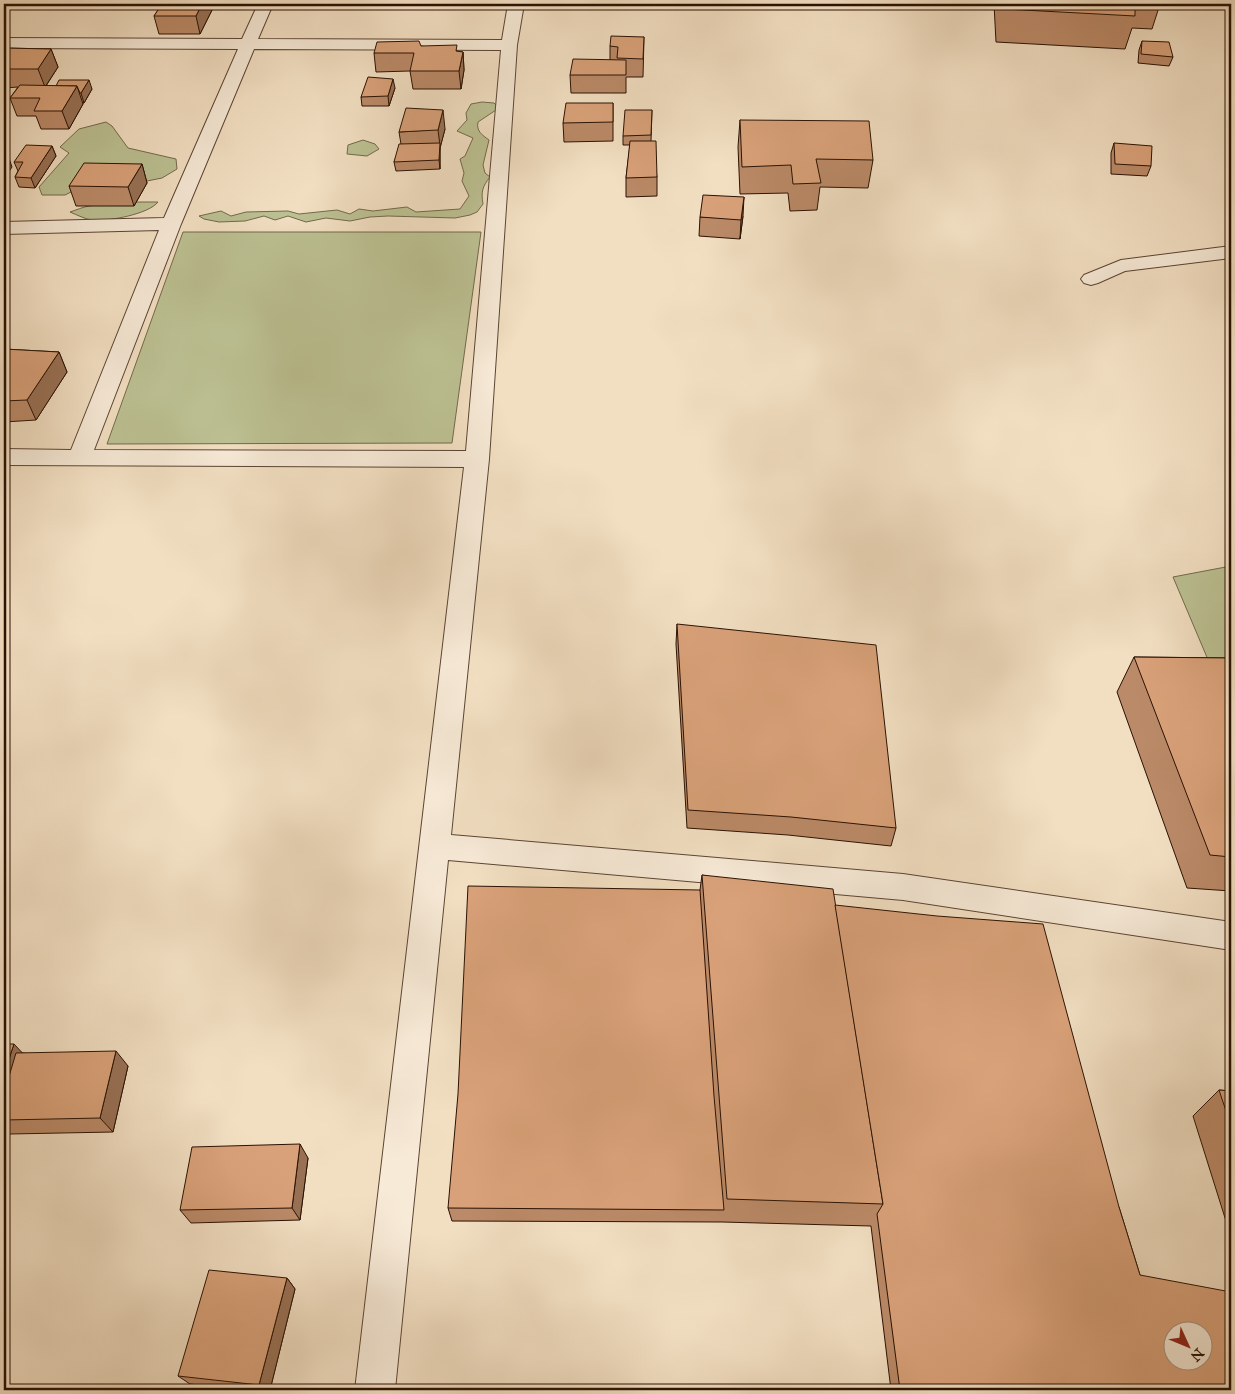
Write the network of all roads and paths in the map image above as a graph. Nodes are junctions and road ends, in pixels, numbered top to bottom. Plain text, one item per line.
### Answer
1 (265, 4) edge
2 (516, 4) edge
3 (4, 43) edge
4 (249, 44) junction
5 (509, 45) junction
6 (171, 224) junction
7 (4, 228) edge
8 (1231, 252) edge
9 (1091, 279) dead end
10 (4, 457) edge
11 (80, 457) junction
12 (477, 459) junction
13 (434, 846) junction
14 (1231, 936) edge
15 (375, 1390) edge

1 - 4 street
2 - 5 street
3 - 4 street
4 - 5 street
4 - 6 street
5 - 12 street
6 - 7 street
6 - 11 street
8 - 9 street
10 - 11 street
11 - 12 street
12 - 13 street
13 - 14 street
13 - 15 street

